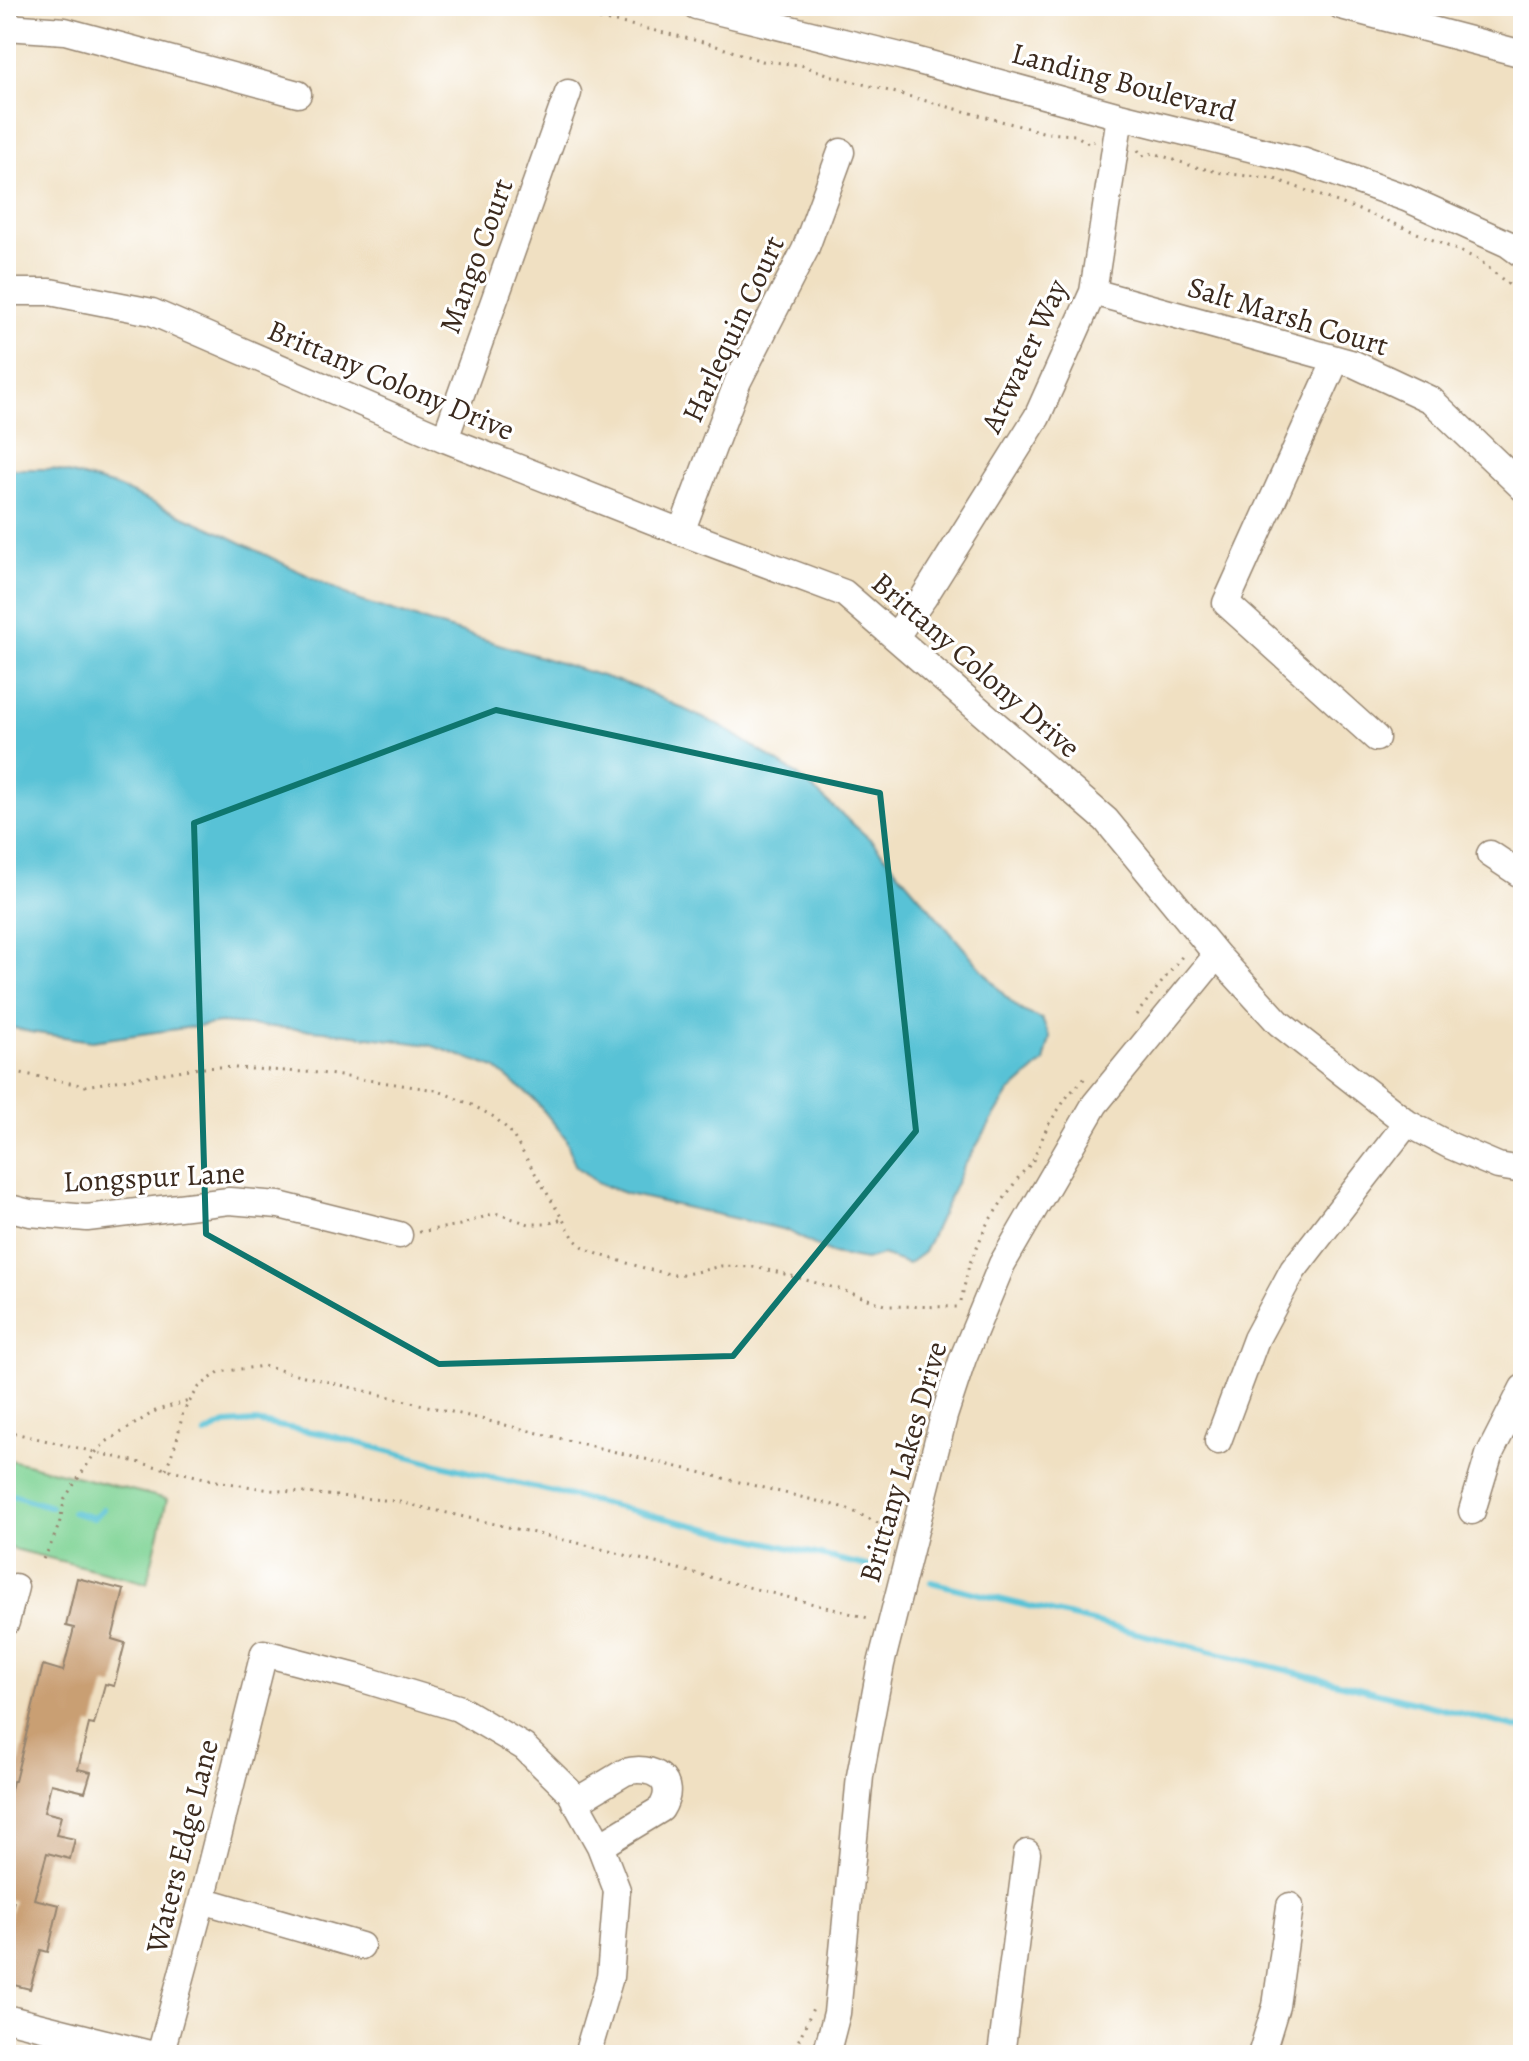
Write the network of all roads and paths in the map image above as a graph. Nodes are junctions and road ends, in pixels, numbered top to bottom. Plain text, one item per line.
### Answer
1 (545, 6) edge
2 (696, 6) edge
3 (1341, 6) edge
4 (6, 27) edge
5 (1523, 54) edge
6 (568, 93) dead end
7 (298, 94) dead end
8 (1118, 129) junction
9 (841, 152) dead end
10 (1523, 255) edge
11 (6, 292) edge
12 (1093, 292) junction
13 (1523, 294) edge
14 (1336, 360) junction
15 (445, 439) junction
16 (1523, 488) edge
17 (681, 532) junction
18 (895, 637) junction
19 (1376, 738) dead end
20 (1490, 854) dead end
21 (1523, 876) edge
22 (1211, 962) junction
23 (1131, 1022) dead end
24 (6, 1070) edge
25 (1087, 1076) dead end
26 (1407, 1123) junction
27 (1523, 1170) edge
28 (6, 1207) edge
29 (562, 1219) junction
30 (399, 1235) joint
31 (1523, 1388) edge
32 (191, 1400) junction
33 (921, 1413) dead end
34 (6, 1431) edge
35 (1218, 1441) dead end
36 (95, 1453) junction
37 (166, 1469) junction
38 (906, 1470) dead end
39 (1472, 1511) dead end
40 (896, 1532) dead end
41 (43, 1559) dead end
42 (15, 1587) dead end
43 (876, 1620) dead end
44 (6, 1622) edge
45 (575, 1802) junction
46 (600, 1846) junction
47 (1027, 1853) dead end
48 (202, 1900) junction
49 (1290, 1906) dead end
50 (361, 1946) dead end
51 (817, 1998) dead end
52 (6, 2018) edge
53 (154, 2055) edge
54 (160, 2055) edge
55 (587, 2055) edge
56 (792, 2055) edge
57 (826, 2055) edge
58 (1001, 2055) edge
59 (1261, 2055) edge

1 - 8 path
2 - 8 street, Landing Boulevard
3 - 5 street
4 - 7 street
6 - 15 street, Mango Court
8 - 10 street, Landing Boulevard
8 - 12 street, Attwater Way
8 - 13 path
9 - 17 street, Harlequin Court
11 - 15 street, Brittany Colony Drive
12 - 14 street, Salt Marsh Court
12 - 18 street, Attwater Way
14 - 16 street, Salt Marsh Court
14 - 19 street
15 - 17 street, Brittany Colony Drive
17 - 18 street, Brittany Colony Drive
18 - 22 street, Brittany Colony Drive
20 - 21 street
22 - 23 path
22 - 26 street, Brittany Colony Drive
22 - 57 street, Brittany Lakes Drive
24 - 29 path
25 - 29 path
26 - 27 street, Brittany Colony Drive
26 - 35 street
28 - 30 street, Longspur Lane
29 - 30 path
31 - 39 street
32 - 36 path
32 - 37 path
32 - 40 path
33 - 38 path
34 - 36 path
36 - 37 path
36 - 41 path
37 - 43 path
42 - 44 street
45 - 46 street
45 - 46 street
45 - 48 street, Waters Edge Lane
46 - 55 street
47 - 58 street
48 - 50 street
48 - 54 street, Waters Edge Lane
49 - 59 street
51 - 56 path
52 - 53 street

